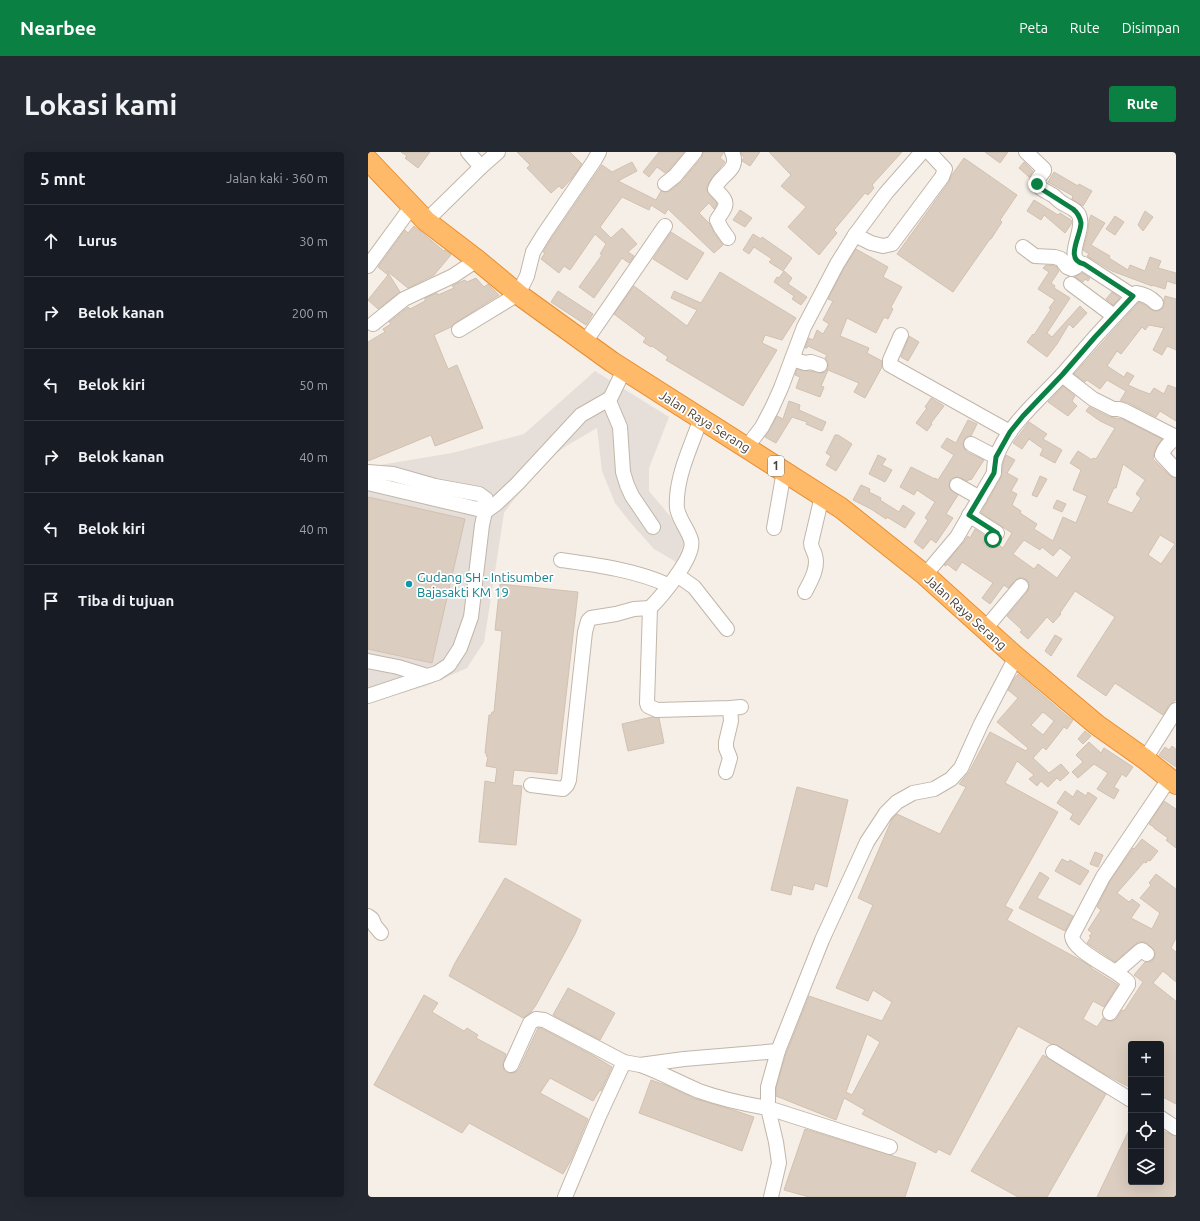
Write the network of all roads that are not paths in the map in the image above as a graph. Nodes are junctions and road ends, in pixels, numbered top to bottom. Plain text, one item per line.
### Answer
1 (468, 152) edge
2 (498, 152) edge
3 (599, 152) edge
4 (695, 152) edge
5 (732, 152) edge
6 (922, 152) edge
7 (930, 152) edge
8 (1026, 152) edge
9 (368, 160) edge
10 (481, 166) junction
11 (665, 184) dead end
12 (412, 206) junction
13 (426, 221) junction
14 (665, 226) dead end
15 (855, 235) junction
16 (728, 238) dead end
17 (1023, 247) dead end
18 (477, 260) junction
19 (1079, 263) junction
20 (368, 266) edge
21 (1071, 284) dead end
22 (518, 294) junction
23 (1133, 296) junction
24 (1156, 303) dead end
25 (1114, 316) junction
26 (373, 324) dead end
27 (459, 330) dead end
28 (901, 335) dead end
29 (585, 342) junction
30 (792, 359) junction
31 (820, 365) dead end
32 (624, 370) junction
33 (1062, 375) junction
34 (610, 399) junction
35 (701, 418) junction
36 (1010, 432) junction
37 (1176, 438) edge
38 (971, 444) dead end
39 (746, 448) junction
40 (996, 457) junction
41 (1176, 470) edge
42 (784, 471) junction
43 (368, 472) edge
44 (368, 483) edge
45 (957, 485) dead end
46 (822, 496) junction
47 (980, 498) junction
48 (486, 511) junction
49 (969, 515) junction
50 (653, 526) dead end
51 (774, 528) dead end
52 (992, 540) dead end
53 (561, 560) dead end
54 (925, 575) junction
55 (673, 580) junction
56 (1021, 586) dead end
57 (805, 592) dead end
58 (650, 608) junction
59 (727, 629) dead end
60 (985, 629) junction
61 (1016, 657) junction
62 (368, 660) edge
63 (427, 676) junction
64 (368, 696) edge
65 (1176, 710) edge
66 (1145, 759) junction
67 (726, 772) dead end
68 (1173, 782) edge
69 (531, 785) dead end
70 (369, 919) edge
71 (381, 933) dead end
72 (1147, 954) dead end
73 (1116, 972) junction
74 (1110, 1013) dead end
75 (778, 1051) junction
76 (1053, 1052) dead end
77 (624, 1062) junction
78 (511, 1065) dead end
79 (640, 1065) junction
80 (1128, 1098) edge
81 (768, 1108) junction
82 (1164, 1120) edge
83 (1176, 1128) edge
84 (890, 1148) dead end
85 (565, 1197) edge
86 (771, 1197) edge

1 - 10 street
2 - 10 street
3 - 22 street
4 - 11 street
5 - 16 street
6 - 15 street
7 - 15 street
8 - 19 street
9 - 12 highway, Jalan Raya Serang / 1
10 - 13 street
12 - 13 highway, Jalan Raya Serang / 1
12 - 20 street
13 - 18 highway, Jalan Raya Serang / 1
14 - 29 street
15 - 30 street
17 - 19 street
18 - 22 highway, Jalan Raya Serang / 1
18 - 26 street
19 - 23 street
21 - 25 street
22 - 27 street
22 - 29 highway, Jalan Raya Serang / 1
23 - 24 street
23 - 25 street
25 - 33 street
28 - 36 street
29 - 32 highway, Jalan Raya Serang / 1
30 - 31 street
30 - 39 street
32 - 34 street
32 - 35 highway, Jalan Raya Serang / 1
33 - 36 street
33 - 37 street
34 - 48 street
34 - 50 street
35 - 39 highway, Jalan Raya Serang / 1
35 - 55 street
36 - 40 street
37 - 41 street
38 - 40 street
39 - 42 highway, Jalan Raya Serang / 1
40 - 47 street
42 - 46 highway, Jalan Raya Serang / 1
42 - 51 street
43 - 48 street
44 - 48 street
45 - 47 street
46 - 54 highway, Jalan Raya Serang / 1
46 - 57 street
47 - 49 street
48 - 63 street
49 - 52 street
49 - 54 street
53 - 55 street
54 - 60 highway, Jalan Raya Serang / 1
55 - 58 street
55 - 59 street
56 - 60 street
58 - 67 street
58 - 69 street
60 - 61 highway, Jalan Raya Serang / 1
61 - 66 highway, Jalan Raya Serang / 1
61 - 75 street
62 - 63 street
63 - 64 street
65 - 66 street
66 - 68 highway, Jalan Raya Serang / 1
68 - 73 street
70 - 71 street
72 - 73 street
73 - 74 street
75 - 79 street
75 - 81 street
76 - 80 street
77 - 78 street
77 - 79 street
77 - 85 street
79 - 81 street
81 - 84 street
81 - 86 street
82 - 83 street

